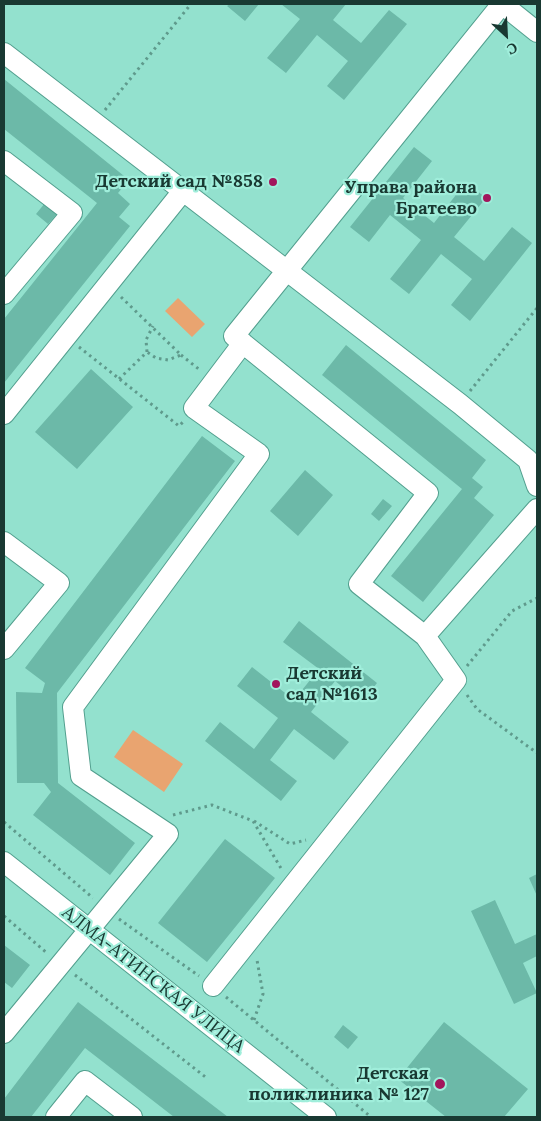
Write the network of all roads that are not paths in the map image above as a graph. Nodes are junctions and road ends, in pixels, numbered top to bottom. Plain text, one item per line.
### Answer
1 (502, 4) edge
2 (537, 32) edge
3 (4, 53) edge
4 (4, 161) edge
5 (183, 191) junction
6 (286, 270) junction
7 (4, 294) edge
8 (243, 343) junction
9 (4, 414) edge
10 (537, 486) edge
11 (537, 509) edge
12 (4, 542) edge
13 (425, 636) junction
14 (4, 649) edge
15 (4, 862) edge
16 (88, 929) junction
17 (213, 986) road end
18 (4, 1032) edge
19 (56, 1117) edge
20 (132, 1117) edge
21 (326, 1117) edge

1 - 2 street
1 - 6 street
3 - 5 street
4 - 7 street
5 - 6 street
5 - 9 street
6 - 8 street
6 - 10 street
8 - 13 street
8 - 16 street
11 - 13 street
12 - 14 street
13 - 17 street
15 - 16 street, АЛМА-АТИНСКАЯ УЛИЦА
16 - 18 street
16 - 21 street, АЛМА-АТИНСКАЯ УЛИЦА
19 - 20 street

